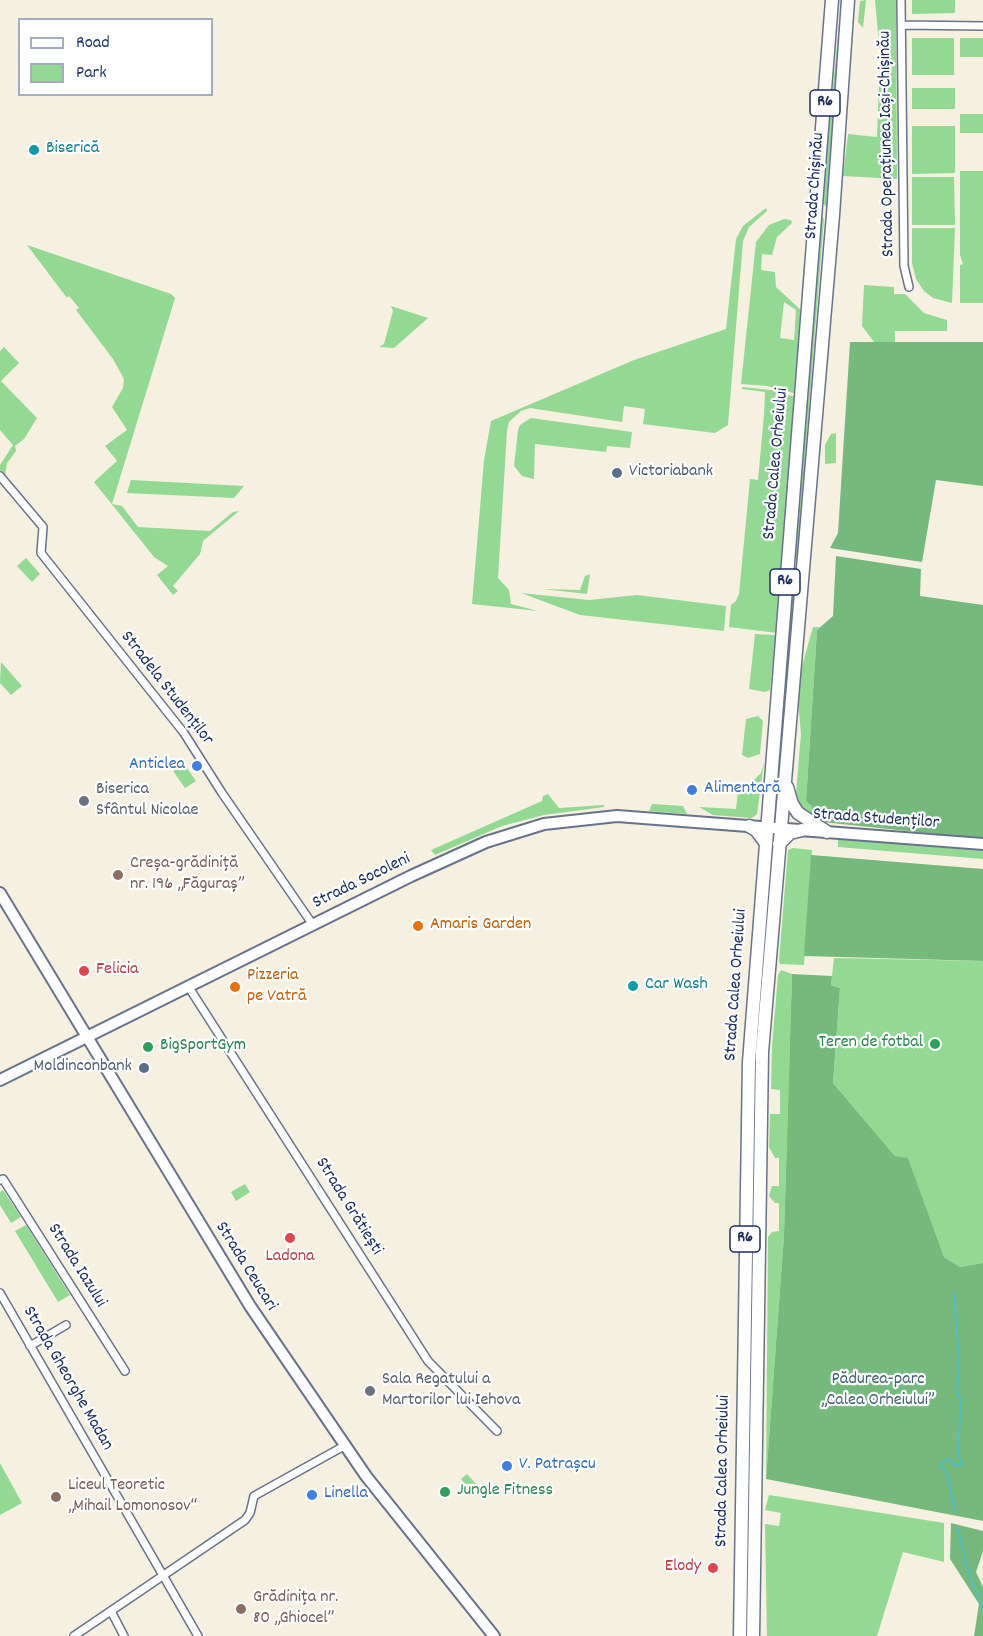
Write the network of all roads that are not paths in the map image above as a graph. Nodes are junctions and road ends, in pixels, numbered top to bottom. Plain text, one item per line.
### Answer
1 (832, 0) edge
2 (848, 0) edge
3 (901, 0) edge
4 (902, 25) junction
5 (983, 26) edge
6 (816, 207) junction
7 (833, 215) junction
8 (909, 287) dead end
9 (805, 338) joint
10 (822, 338) joint
11 (1, 479) edge
12 (786, 570) junction
13 (801, 571) junction
14 (784, 774) junction
15 (749, 826) junction
16 (766, 827) junction
17 (780, 828) junction
18 (802, 830) junction
19 (827, 832) junction
20 (765, 842) junction
21 (779, 844) junction
22 (983, 844) edge
23 (0, 893) edge
24 (313, 925) junction
25 (188, 987) junction
26 (86, 1038) junction
27 (0, 1080) edge
28 (0, 1180) edge
29 (745, 1208) junction
30 (759, 1208) junction
31 (0, 1293) edge
32 (66, 1325) dead end
33 (30, 1346) junction
34 (125, 1371) dead end
35 (497, 1431) dead end
36 (344, 1446) junction
37 (165, 1575) junction
38 (111, 1611) junction
39 (74, 1636) edge
40 (124, 1636) edge
41 (198, 1636) edge
42 (494, 1636) edge
43 (740, 1636) edge
44 (753, 1636) edge

1 - 6 highway, Strada Chișinău / R6
2 - 7 highway, Strada Chișinău / R6
3 - 4 street, Strada Operațiunea Iași-Chișinău
4 - 5 street
4 - 8 street, Strada Operațiunea Iași-Chișinău
6 - 7 highway
6 - 9 highway, Strada Chișinău / R6
7 - 10 highway, Strada Chișinău / R6
9 - 12 highway, Strada Calea Orheiului / R6
10 - 13 highway, Strada Calea Orheiului / R6
11 - 24 street, Stradela Studenților
12 - 13 highway
12 - 16 highway, Strada Calea Orheiului / R6
13 - 14 highway, Strada Calea Orheiului / R6
14 - 17 highway, Strada Calea Orheiului / R6
14 - 19 highway
15 - 16 main road, Strada Socoleni
15 - 20 highway
15 - 24 main road, Strada Socoleni
16 - 17 main road, Strada Studenților
16 - 20 highway, Strada Calea Orheiului / R6
17 - 18 main road, Strada Studenților
17 - 21 highway, Strada Calea Orheiului / R6
18 - 19 main road, Strada Studenților
18 - 21 highway
19 - 22 main road, Strada Studenților
20 - 29 highway, Strada Calea Orheiului / R6
21 - 30 highway, Strada Calea Orheiului / R6
23 - 26 main road, Strada Ceucari
24 - 25 main road, Strada Socoleni
25 - 26 main road, Strada Socoleni
25 - 35 street, Strada Grătiești
26 - 27 main road, Strada Socoleni
26 - 36 main road, Strada Ceucari
28 - 34 street, Strada Iazului
29 - 30 highway
29 - 43 highway, Strada Calea Orheiului / R6
30 - 44 highway, Strada Calea Orheiului / R6
31 - 33 street, Strada Gheorghe Madan
32 - 33 street
33 - 37 street, Strada Gheorghe Madan
36 - 37 street
36 - 42 main road, Strada Ceucari
37 - 38 street
37 - 41 street, Strada Gheorghe Madan
38 - 39 street
38 - 40 street

